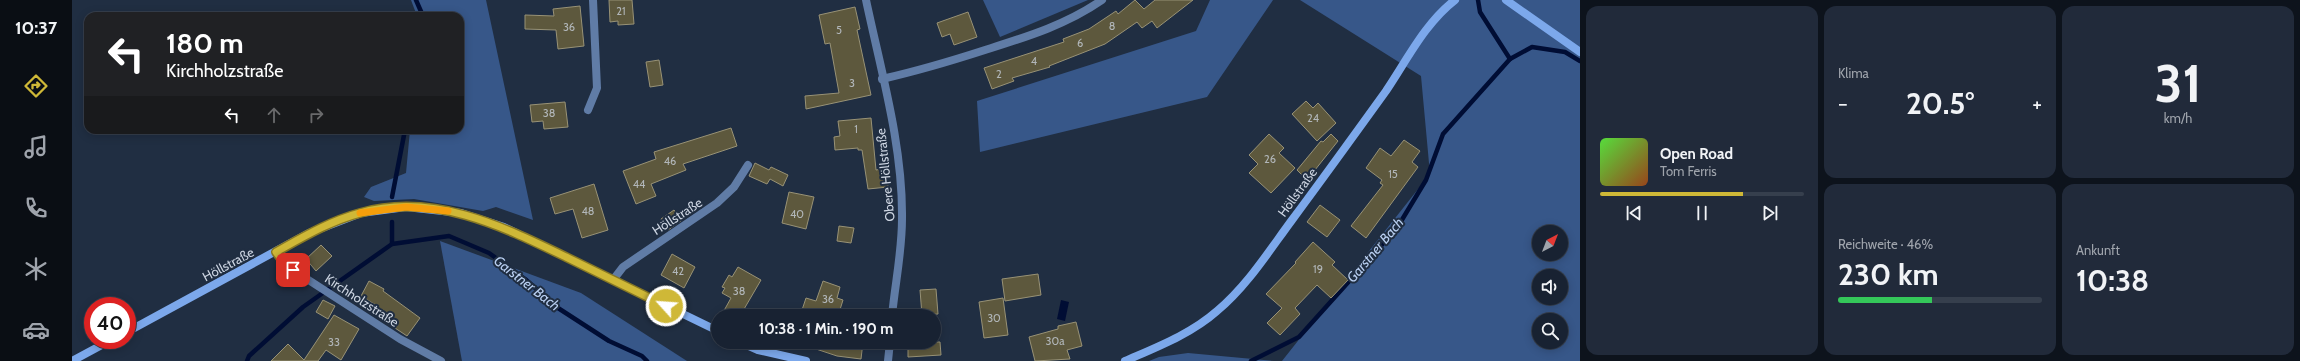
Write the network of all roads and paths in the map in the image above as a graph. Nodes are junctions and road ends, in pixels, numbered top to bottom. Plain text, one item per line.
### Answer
1 (593, 0) edge
2 (866, 0) edge
3 (1102, 0) edge
4 (1455, 0) edge
5 (1506, 0) edge
6 (1580, 52) edge
7 (882, 79) junction
8 (588, 110) dead end
9 (748, 165) dead end
10 (276, 252) junction
11 (613, 280) junction
12 (893, 309) edge
13 (136, 327) edge
14 (711, 328) edge
15 (94, 349) edge
16 (756, 349) edge
17 (889, 349) edge
18 (72, 361) edge
19 (441, 361) edge
20 (806, 361) edge
21 (888, 361) edge
22 (1125, 361) edge

1 - 8 street
2 - 7 street, Obere Höllstraße
3 - 7 street
4 - 22 street, Höllstraße
5 - 6 street
7 - 12 street, Obere Höllstraße
9 - 11 street, Höllstraße
10 - 11 street, Höllstraße
10 - 13 street, Höllstraße
10 - 19 street, Kirchholzstraße
11 - 14 street, Höllstraße
15 - 18 street
16 - 20 street
17 - 21 street

